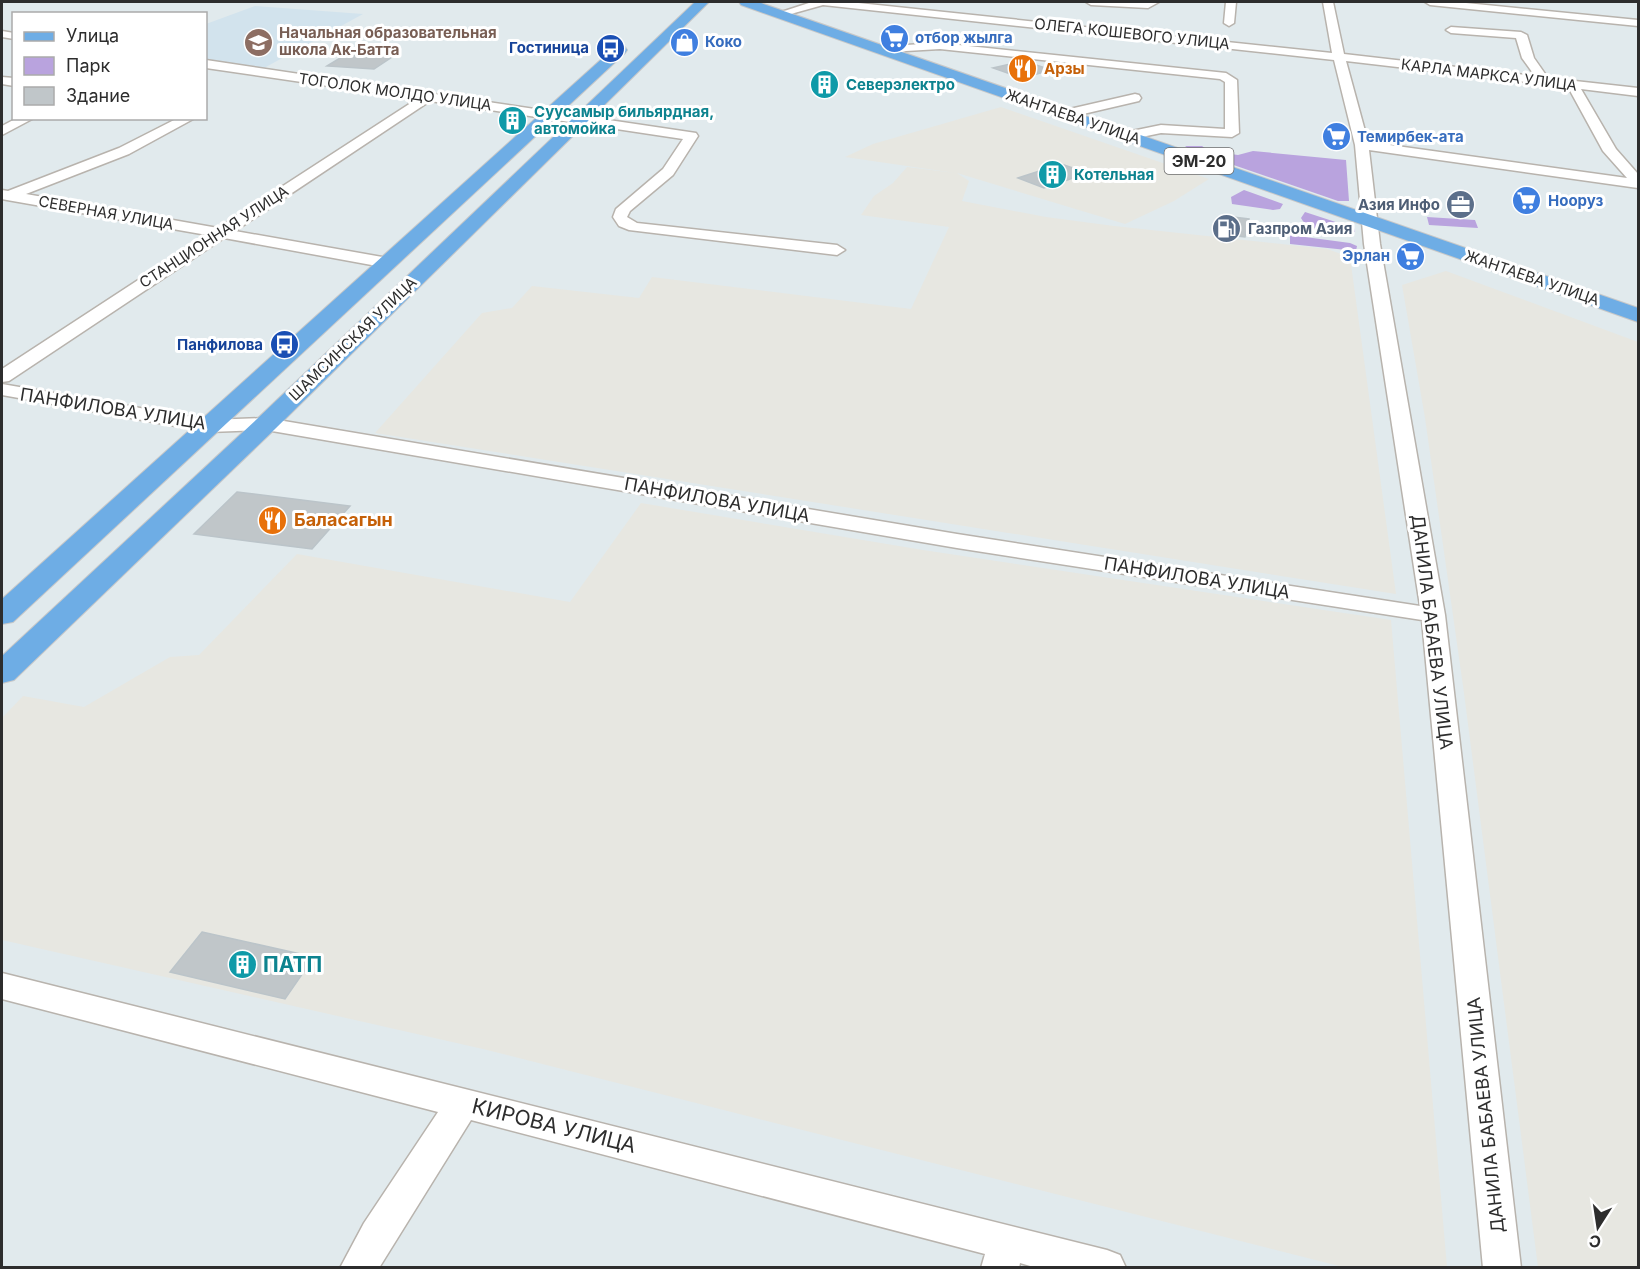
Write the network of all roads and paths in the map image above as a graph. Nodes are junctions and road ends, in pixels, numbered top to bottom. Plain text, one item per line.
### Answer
1 (823, 2) edge
2 (1091, 2) edge
3 (1154, 2) edge
4 (1231, 2) edge
5 (1328, 2) edge
6 (1430, 2) edge
7 (691, 3) edge
8 (739, 4) edge
9 (780, 14) junction
10 (1229, 22) dead end
11 (1638, 23) edge
12 (1451, 30) dead end
13 (890, 52) junction
14 (1335, 56) junction
15 (207, 64) edge
16 (1544, 81) junction
17 (1573, 85) junction
18 (1638, 92) edge
19 (428, 97) junction
20 (1135, 98) dead end
21 (1066, 114) junction
22 (550, 115) junction
23 (579, 119) junction
24 (24, 120) edge
25 (185, 120) edge
26 (2, 131) edge
27 (1127, 136) junction
28 (1362, 145) junction
29 (1638, 183) edge
30 (8, 199) edge
31 (1371, 221) junction
32 (220, 233) junction
33 (837, 250) dead end
34 (388, 263) junction
35 (1638, 315) edge
36 (2, 377) edge
37 (2, 390) edge
38 (266, 424) junction
39 (209, 426) junction
40 (2, 615) edge
41 (1433, 615) junction
42 (2, 673) edge
43 (2, 986) edge
44 (463, 1103) junction
45 (1004, 1255) edge
46 (359, 1268) edge
47 (1107, 1268) edge
48 (1502, 1268) edge

1 - 9 street
1 - 14 street, ОЛЕГА КОШЕВОГО УЛИЦА
2 - 3 street
4 - 10 street
5 - 14 street, ДАНИЛА БАБАЕВА УЛИЦА
6 - 11 street
7 - 8 main road
7 - 22 main road, ШАМСИНСКАЯ УЛИЦА
7 - 23 main road, ШАМСИНСКАЯ УЛИЦА
8 - 9 main road, ЖАНТАЕВА УЛИЦА / ЭМ-20
9 - 13 main road, ЖАНТАЕВА УЛИЦА / ЭМ-20
12 - 16 street
13 - 21 main road, ЖАНТАЕВА УЛИЦА / ЭМ-20
13 - 27 street
14 - 16 street, КАРЛА МАРКСА УЛИЦА
14 - 28 street, ДАНИЛА БАБАЕВА УЛИЦА
15 - 19 street, ТОГОЛОК МОЛДО УЛИЦА
16 - 17 street, КАРЛА МАРКСА УЛИЦА
17 - 18 street, КАРЛА МАРКСА УЛИЦА
17 - 29 street
19 - 22 street, ТОГОЛОК МОЛДО УЛИЦА
19 - 32 street, СТАНЦИОННАЯ УЛИЦА
20 - 21 street
21 - 27 main road, ЖАНТАЕВА УЛИЦА / ЭМ-20
22 - 23 street, ТОГОЛОК МОЛДО УЛИЦА
22 - 34 main road, ШАМСИНСКАЯ УЛИЦА
23 - 33 street, ТОГОЛОК МОЛДО УЛИЦА
23 - 38 main road, ШАМСИНСКАЯ УЛИЦА
24 - 26 street
25 - 30 street
27 - 31 main road, ЖАНТАЕВА УЛИЦА / ЭМ-20
28 - 29 street
28 - 31 street, ДАНИЛА БАБАЕВА УЛИЦА
30 - 32 street, СЕВЕРНАЯ УЛИЦА
31 - 35 main road, ЖАНТАЕВА УЛИЦА / ЭМ-20
31 - 41 street, ДАНИЛА БАБАЕВА УЛИЦА
32 - 34 street, СЕВЕРНАЯ УЛИЦА
32 - 36 street, СТАНЦИОННАЯ УЛИЦА
34 - 39 main road, ШАМСИНСКАЯ УЛИЦА
37 - 39 street, ПАНФИЛОВА УЛИЦА
38 - 39 street, ПАНФИЛОВА УЛИЦА
38 - 41 street, ПАНФИЛОВА УЛИЦА
38 - 42 main road, ШАМСИНСКАЯ УЛИЦА
39 - 40 main road, ШАМСИНСКАЯ УЛИЦА
41 - 48 street, ДАНИЛА БАБАЕВА УЛИЦА
43 - 44 street, КИРОВА УЛИЦА
44 - 45 street, КИРОВА УЛИЦА
44 - 46 street
45 - 47 street, КИРОВА УЛИЦА

